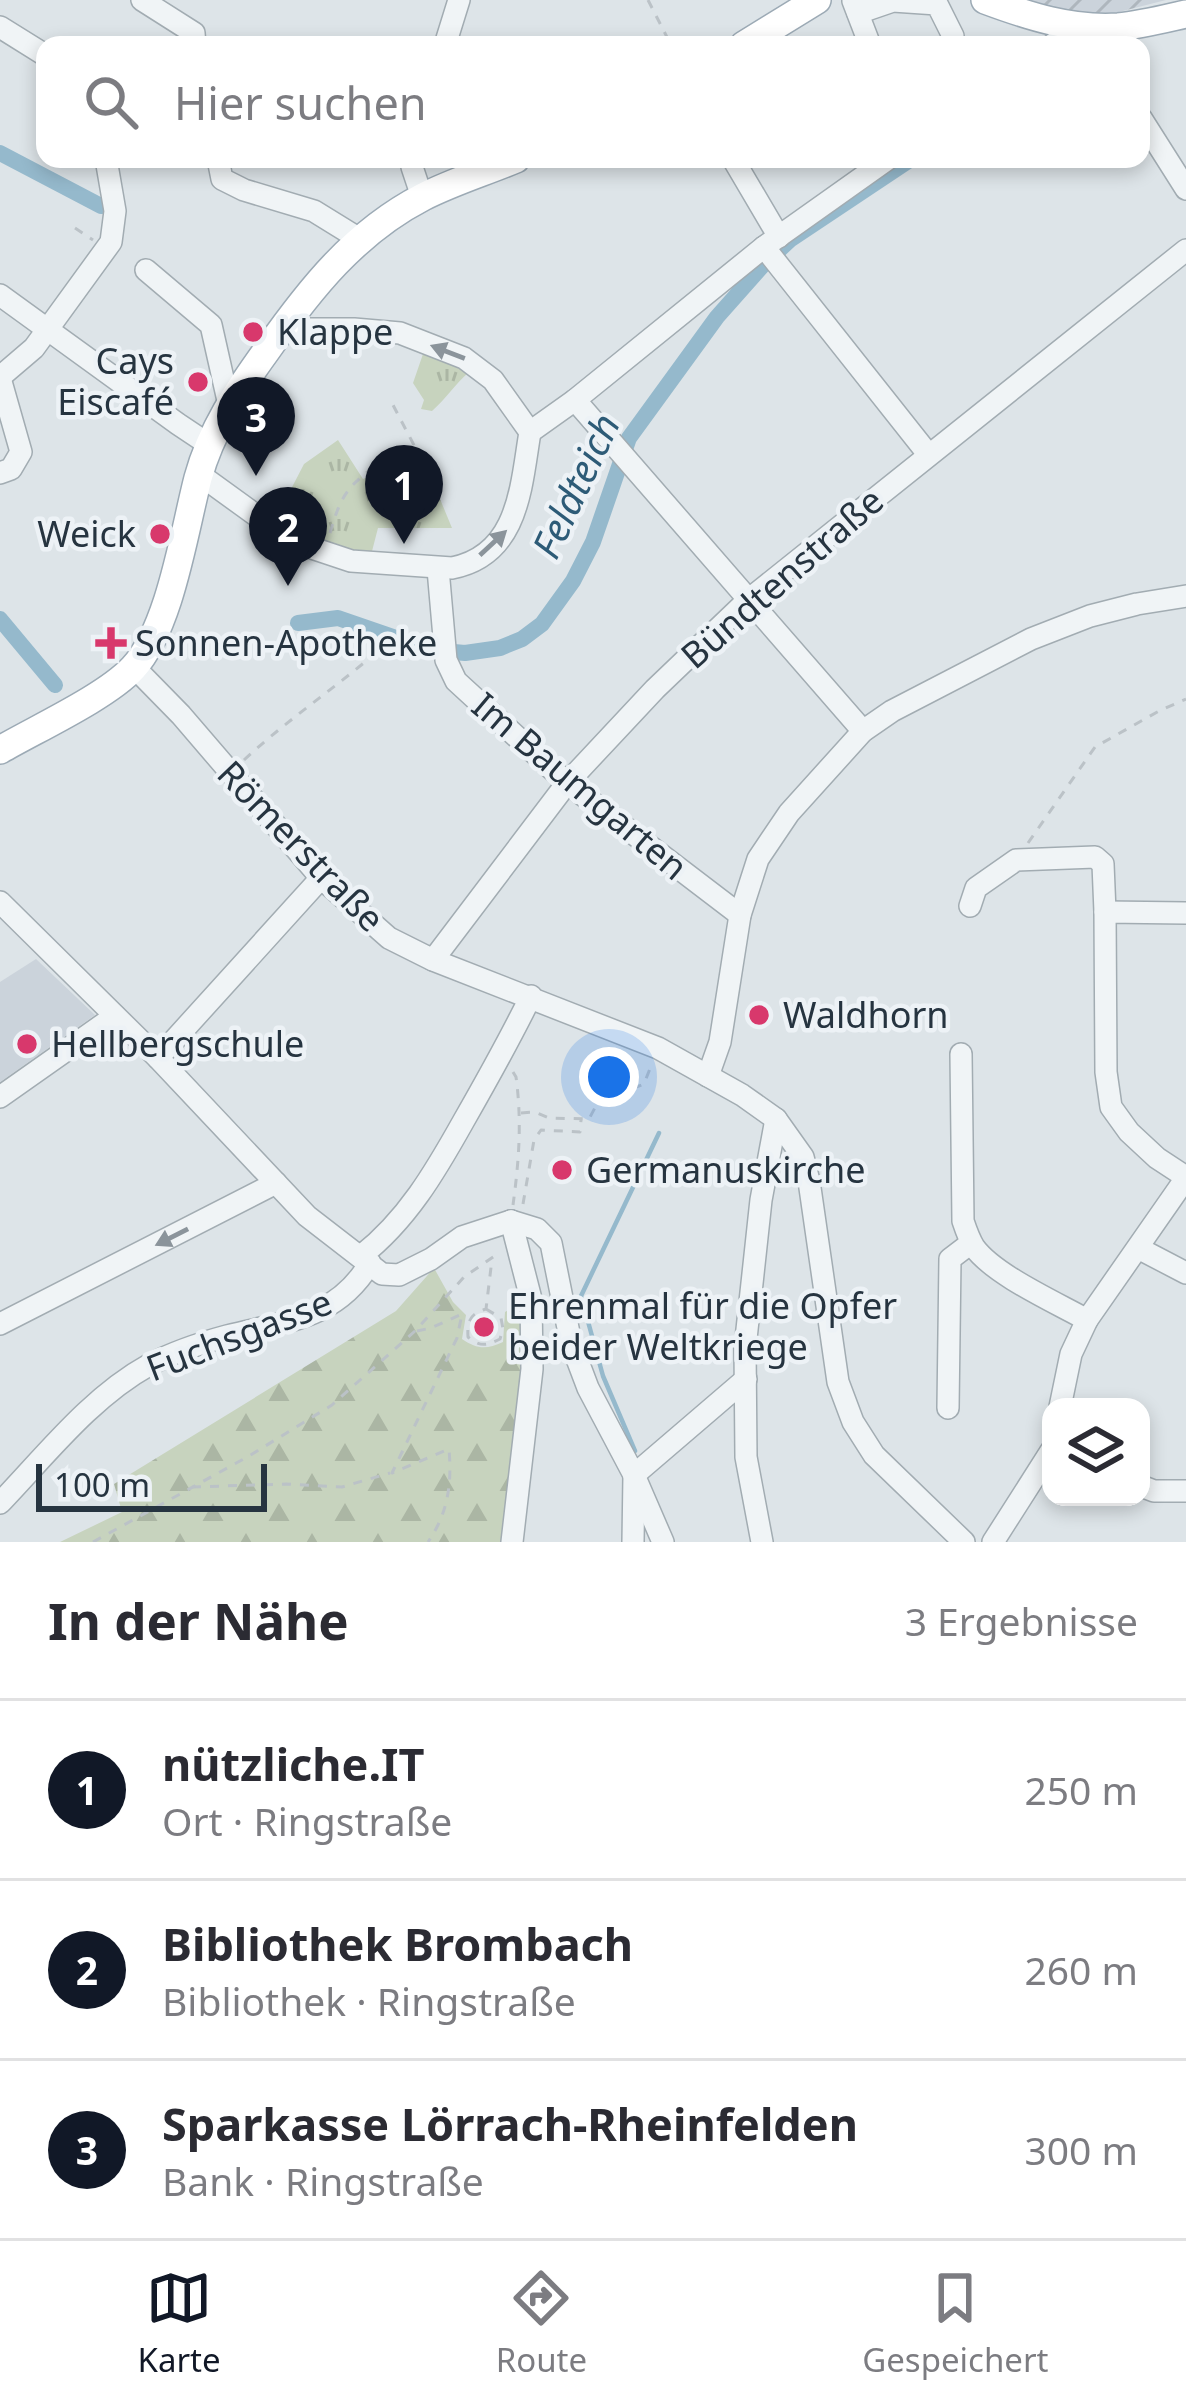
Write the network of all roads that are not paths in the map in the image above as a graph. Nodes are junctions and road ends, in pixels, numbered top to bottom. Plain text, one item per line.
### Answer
1 (142, 0) edge
2 (459, 0) edge
3 (817, 0) edge
4 (985, 0) edge
5 (855, 7) edge
6 (1186, 14) edge
7 (0, 27) edge
8 (1078, 27) junction
9 (194, 36) edge
10 (448, 36) edge
11 (759, 36) edge
12 (866, 36) edge
13 (953, 36) edge
14 (1065, 36) edge
15 (1121, 36) edge
16 (36, 49) edge
17 (1150, 132) edge
18 (108, 168) edge
19 (220, 168) edge
20 (412, 168) edge
21 (494, 168) edge
22 (738, 168) edge
23 (877, 168) edge
24 (1186, 189) edge
25 (422, 197) junction
26 (361, 240) junction
27 (772, 250) junction
28 (1186, 250) edge
29 (146, 270) dead end
30 (0, 295) edge
31 (281, 329) junction
32 (48, 330) junction
33 (0, 377) edge
34 (575, 400) junction
35 (230, 405) junction
36 (530, 432) junction
37 (208, 444) junction
38 (928, 454) junction
39 (0, 473) edge
40 (199, 474) junction
41 (438, 568) junction
42 (1186, 596) edge
43 (747, 601) junction
44 (134, 667) junction
45 (862, 731) junction
46 (0, 749) edge
47 (566, 783) junction
48 (321, 878) junction
49 (0, 902) edge
50 (970, 906) dead end
51 (1105, 912) junction
52 (1186, 913) edge
53 (740, 915) junction
54 (433, 960) junction
55 (531, 996) junction
56 (115, 1016) junction
57 (961, 1054) dead end
58 (158, 1058) junction
59 (708, 1076) junction
60 (0, 1097) edge
61 (776, 1119) junction
62 (1186, 1177) edge
63 (276, 1184) junction
64 (515, 1229) junction
65 (971, 1244) junction
66 (1138, 1248) junction
67 (365, 1260) junction
68 (1186, 1273) edge
69 (1087, 1320) junction
70 (0, 1324) edge
71 (746, 1379) junction
72 (1062, 1398) edge
73 (948, 1408) dead end
74 (1042, 1465) edge
75 (634, 1474) junction
76 (1150, 1489) edge
77 (1186, 1491) edge
78 (0, 1503) edge
79 (512, 1542) edge
80 (633, 1542) edge
81 (663, 1542) edge
82 (762, 1542) edge
83 (964, 1542) edge
84 (993, 1542) edge

1 - 9 street
2 - 10 street
3 - 11 main road
4 - 8 main road
5 - 12 street
5 - 13 street
6 - 15 main road
7 - 16 street
8 - 14 street
8 - 15 main road
17 - 24 street
18 - 32 street
19 - 26 street
20 - 25 street
21 - 25 main road
22 - 27 street
23 - 27 street
25 - 26 main road
26 - 31 main road
27 - 34 street
27 - 38 street
28 - 38 street, Bündtenstraße
29 - 35 street
30 - 32 street
31 - 35 main road
36 -> 31 street
32 - 33 street
32 - 37 street
33 - 39 street
34 - 36 street
34 - 43 street
35 - 37 main road
41 -> 36 street
37 - 40 main road
38 - 43 street, Bündtenstraße
40 - 41 street
40 - 44 main road
41 - 47 street, Im Baumgarten
42 - 45 street
43 - 45 street
43 - 47 street, Bündtenstraße
44 - 46 main road
44 - 48 street, Römerstraße
45 - 53 street
47 - 53 street, Im Baumgarten
47 - 54 street, Bündtenstraße
48 - 54 street, Römerstraße
48 - 58 street
49 - 56 street
50 - 51 street
51 - 52 street
51 - 62 street
53 - 59 street
54 - 55 street, Römerstraße
55 - 59 street, Römerstraße
55 - 67 street, Fuchsgasse
56 - 58 street
56 - 60 street
57 - 65 street
58 - 63 street
59 - 61 street, Römerstraße
61 - 71 street
61 - 83 street, Römerstraße
62 - 66 street
63 - 67 street
63 -> 70 street
64 - 67 street
64 - 75 street
64 - 79 street
65 - 69 street
65 - 73 street
66 - 68 street
66 - 69 street
67 - 78 street, Fuchsgasse
69 - 72 street
71 - 75 street
71 - 82 street
74 - 84 street
75 - 80 street
75 - 81 street
76 - 77 street

